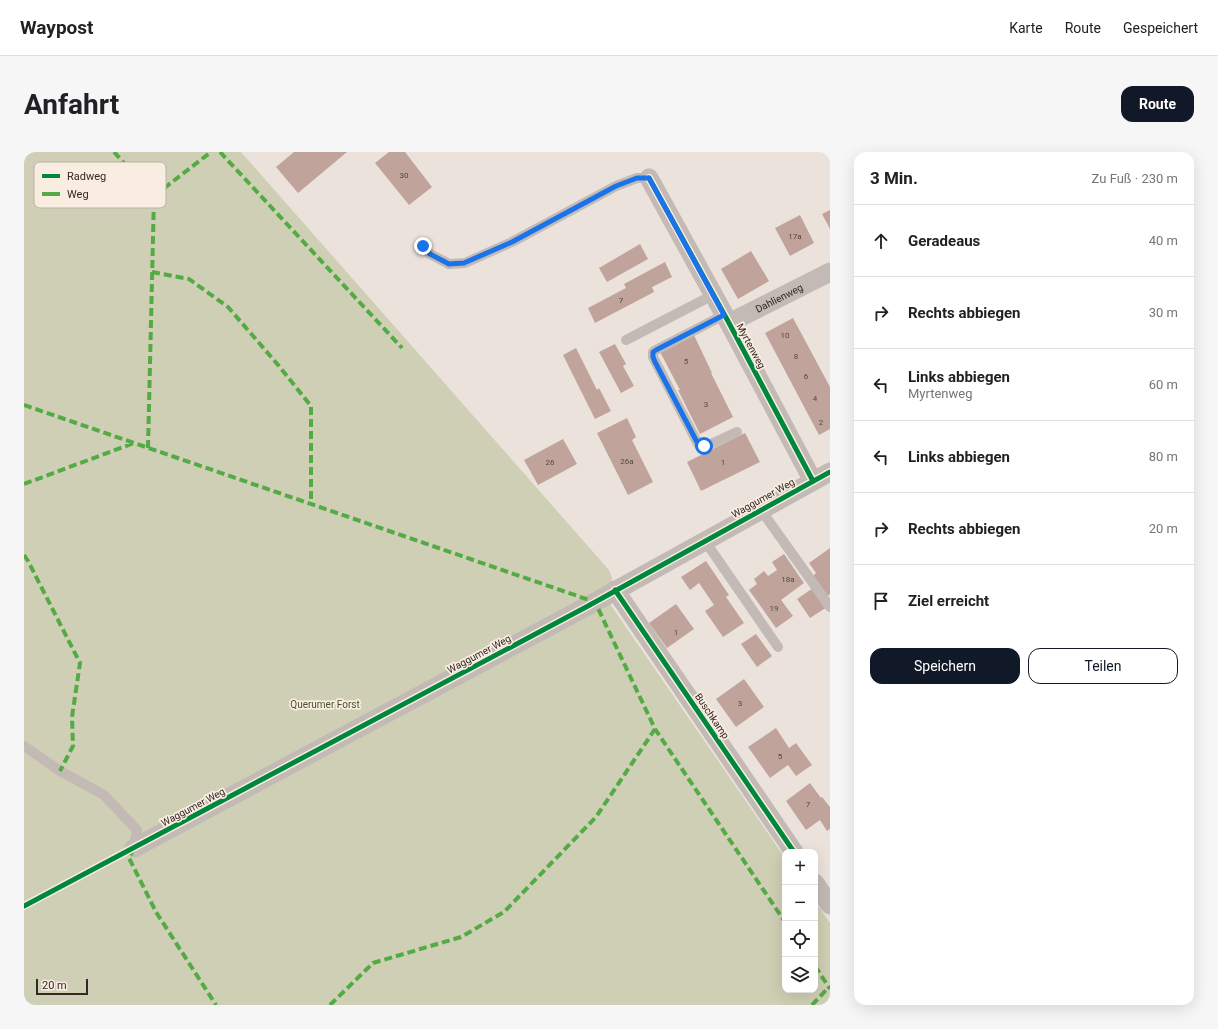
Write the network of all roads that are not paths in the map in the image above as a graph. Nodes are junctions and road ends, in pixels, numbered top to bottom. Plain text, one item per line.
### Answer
1 (649, 178) joint
2 (423, 246) dead end
3 (830, 272) edge
4 (713, 295) junction
5 (726, 319) junction
6 (626, 340) dead end
7 (737, 432) dead end
8 (830, 472) edge
9 (813, 480) junction
10 (761, 510) junction
11 (705, 540) junction
12 (615, 590) junction
13 (830, 607) edge
14 (778, 647) dead end
15 (24, 746) edge
16 (134, 848) joint
17 (792, 849) edge
18 (816, 885) edge
19 (830, 905) edge

1 - 2 lane
1 - 4 street, Myrtenweg
3 - 5 street, Dahlienweg
4 - 5 street, Myrtenweg
4 - 6 lane
5 - 7 lane
5 - 9 street, Myrtenweg
8 - 9 street, Waggumer Weg
9 - 10 street, Waggumer Weg
10 - 11 street, Waggumer Weg
10 - 13 lane
11 - 12 street, Waggumer Weg
11 - 14 lane
12 - 16 street, Waggumer Weg
12 - 17 street, Buschkamp
15 - 16 lane
18 - 19 street

